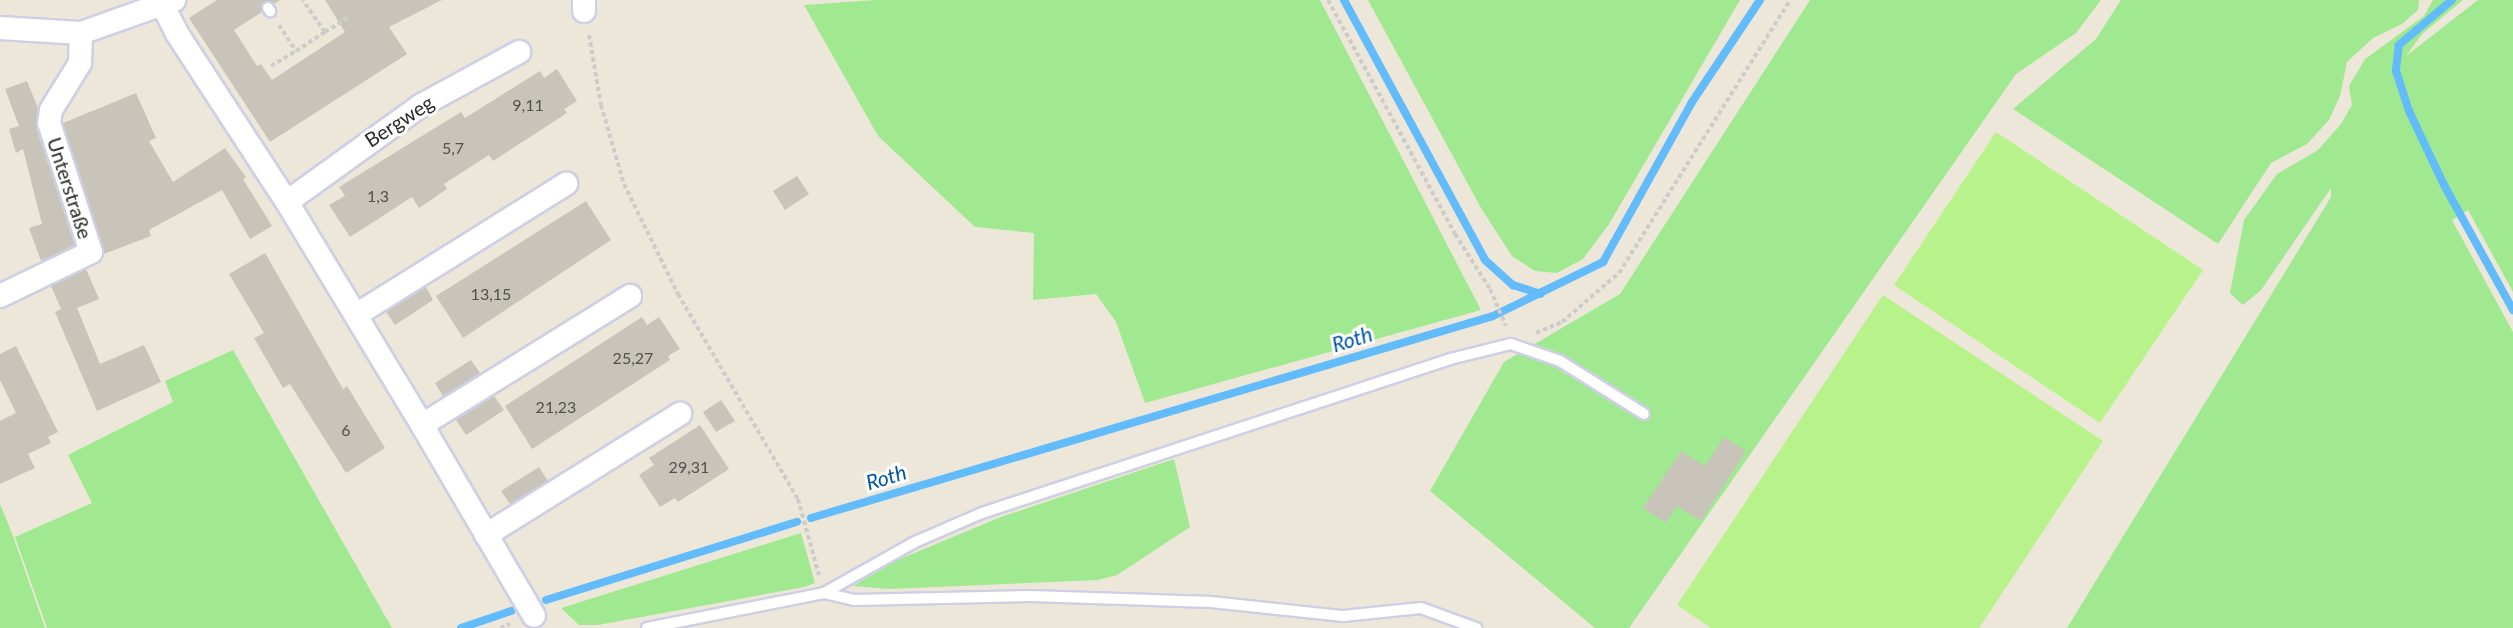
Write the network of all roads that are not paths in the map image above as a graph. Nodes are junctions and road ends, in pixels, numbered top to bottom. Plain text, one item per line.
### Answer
1 (166, 2) edge
2 (0, 28) edge
3 (81, 33) junction
4 (519, 52) dead end
5 (566, 184) dead end
6 (286, 202) junction
7 (0, 296) edge
8 (630, 296) dead end
9 (356, 315) junction
10 (680, 414) dead end
11 (1644, 414) dead end
12 (422, 425) junction
13 (486, 535) junction
14 (824, 593) junction
15 (537, 622) edge
16 (647, 628) edge
17 (1476, 628) edge

1 - 3 street
1 - 6 street
2 - 3 street
3 - 7 street, Unterstraße
4 - 6 street, Bergweg
5 - 9 street
6 - 9 street
8 - 12 street
9 - 12 street
10 - 13 street
11 - 14 lane
12 - 13 street
13 - 15 street
14 - 16 lane
14 - 17 lane

